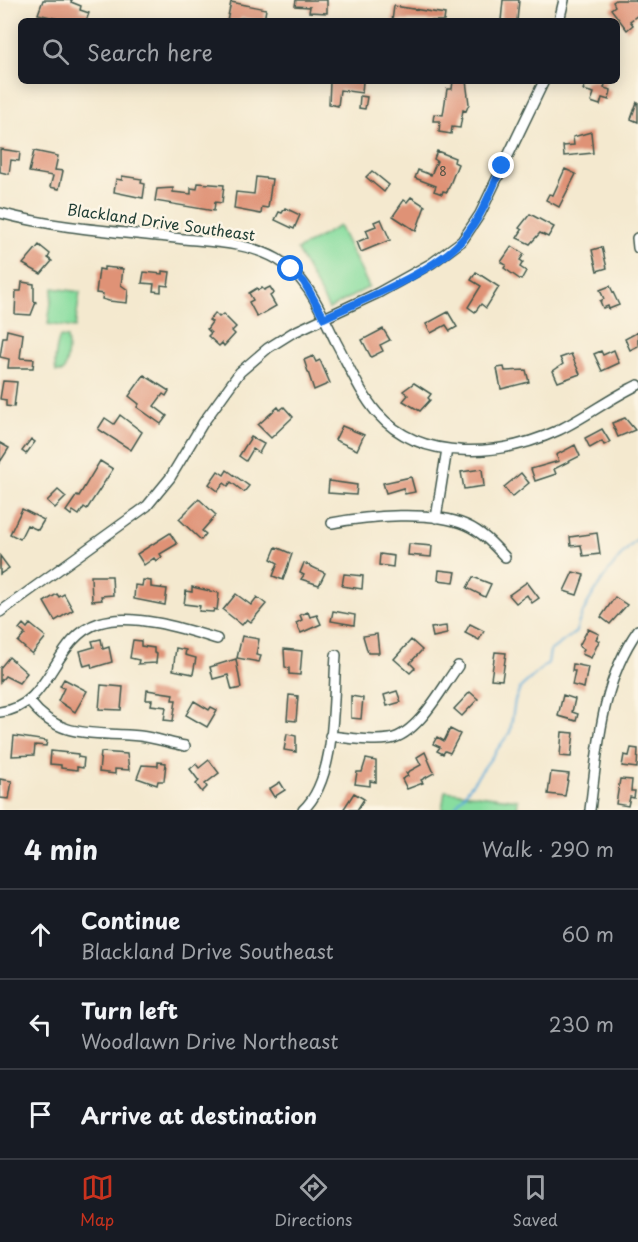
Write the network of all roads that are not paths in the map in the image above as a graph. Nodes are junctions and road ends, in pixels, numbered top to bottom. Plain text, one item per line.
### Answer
1 (564, 0) edge
2 (560, 18) edge
3 (543, 84) edge
4 (0, 213) edge
5 (324, 318) junction
6 (638, 385) edge
7 (447, 449) junction
8 (436, 518) junction
9 (332, 523) dead end
10 (505, 557) dead end
11 (0, 612) edge
12 (638, 630) edge
13 (217, 639) dead end
14 (336, 655) dead end
15 (458, 666) dead end
16 (30, 702) junction
17 (0, 712) edge
18 (330, 736) junction
19 (185, 746) dead end
20 (303, 810) edge
21 (591, 810) edge

1 - 2 street
3 - 5 street
4 - 5 street, Blackland Drive Southeast
5 - 7 street, Blackland Drive Southeast
5 - 11 street
6 - 7 street, Blackland Drive Southeast
7 - 8 street
8 - 9 street
8 - 10 street
12 - 21 street
13 - 16 street
14 - 18 street
15 - 18 street
16 - 17 street
16 - 19 street
18 - 20 street

